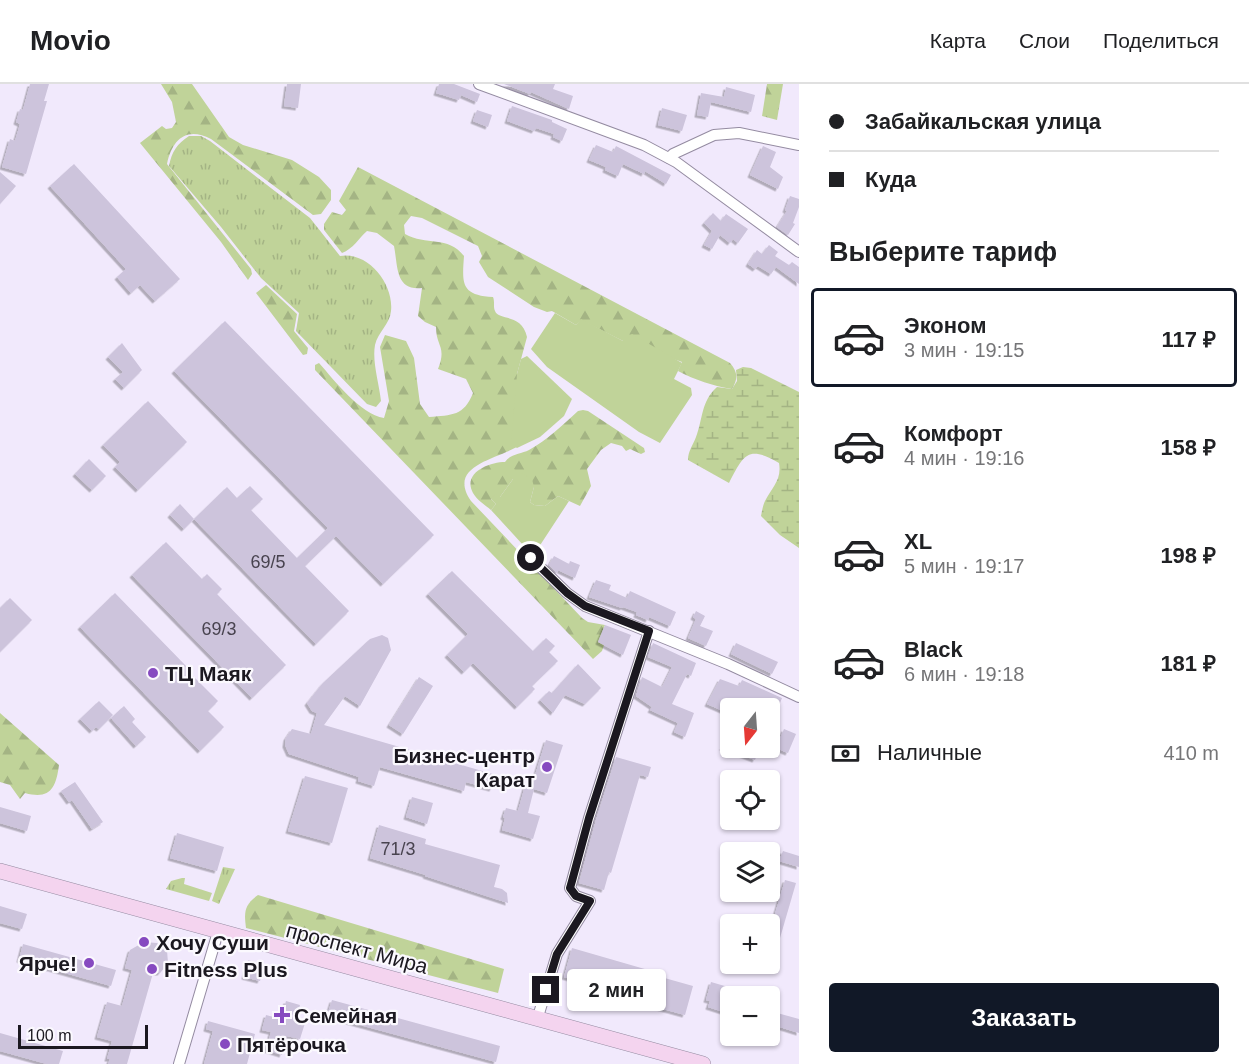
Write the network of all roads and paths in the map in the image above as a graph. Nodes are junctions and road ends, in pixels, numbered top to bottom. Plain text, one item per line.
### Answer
1 (478, 84) edge
2 (799, 145) edge
3 (669, 158) junction
4 (799, 252) edge
5 (531, 558) dead end
6 (649, 631) junction
7 (799, 697) edge
8 (0, 872) edge
9 (218, 932) junction
10 (537, 1020) junction
11 (179, 1064) edge
12 (703, 1064) edge

1 - 3 street
2 - 3 street
3 - 4 street
5 - 6 street
6 - 7 street
6 - 10 street
8 - 9 main road, проспект Мира
9 - 10 main road, проспект Мира
9 - 11 street
10 - 12 main road, проспект Мира

